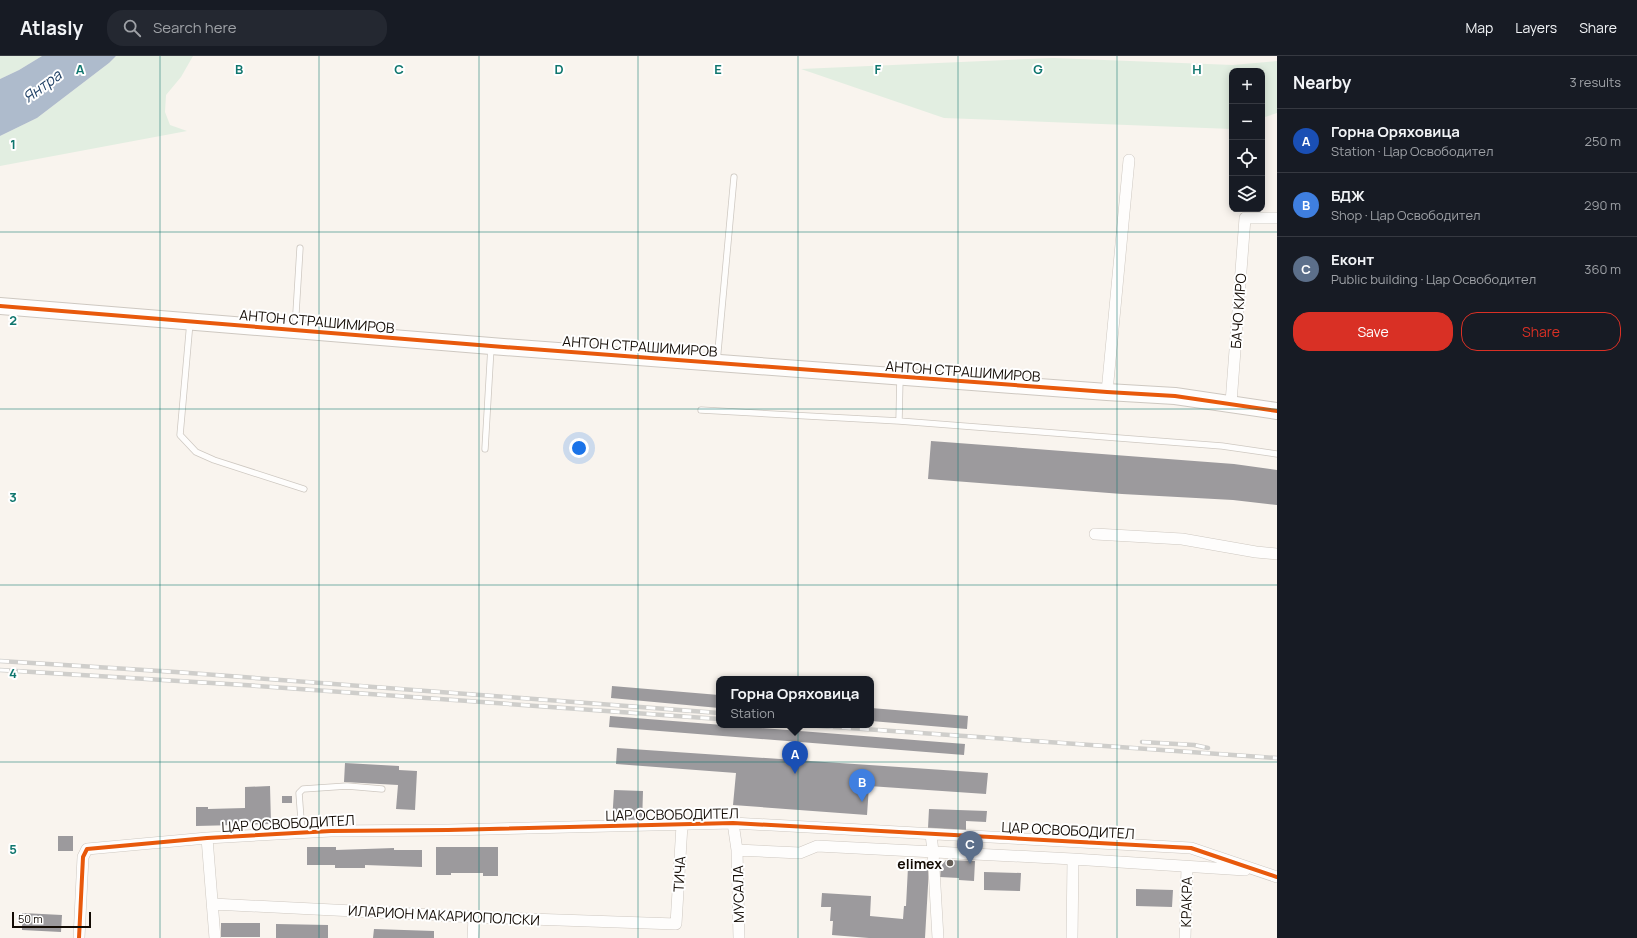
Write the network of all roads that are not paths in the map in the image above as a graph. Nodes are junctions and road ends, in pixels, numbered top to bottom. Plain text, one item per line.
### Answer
1 (1129, 160) dead end
2 (734, 177) dead end
3 (1277, 218) edge
4 (300, 248) dead end
5 (0, 306) edge
6 (190, 322) junction
7 (295, 331) junction
8 (491, 346) junction
9 (717, 362) junction
10 (900, 377) junction
11 (1107, 392) junction
12 (1231, 403) junction
13 (701, 410) dead end
14 (1277, 411) edge
15 (899, 421) junction
16 (485, 449) dead end
17 (1277, 454) edge
18 (304, 489) dead end
19 (1095, 534) dead end
20 (1277, 554) edge
21 (382, 789) dead end
22 (733, 823) junction
23 (682, 825) junction
24 (818, 827) junction
25 (302, 832) junction
26 (931, 834) junction
27 (207, 838) junction
28 (817, 846) junction
29 (737, 850) junction
30 (934, 852) junction
31 (1073, 859) junction
32 (1187, 867) junction
33 (1261, 870) junction
34 (1277, 877) edge
35 (213, 904) junction
36 (474, 917) junction
37 (676, 924) joint
38 (79, 938) edge
39 (215, 938) edge
40 (473, 938) edge
41 (739, 938) edge
42 (938, 938) edge
43 (1072, 938) edge
44 (1185, 938) edge

1 - 11 street
2 - 9 lane
3 - 12 street, БАЧО КИРО
4 - 7 lane
5 - 6 street, АНТОН СТРАШИМИРОВ
6 - 7 street, АНТОН СТРАШИМИРОВ
6 - 18 lane
7 - 8 street, АНТОН СТРАШИМИРОВ
8 - 9 street, АНТОН СТРАШИМИРОВ
8 - 16 lane
9 - 10 street, АНТОН СТРАШИМИРОВ
10 - 11 street, АНТОН СТРАШИМИРОВ
10 - 15 lane
11 - 12 street, АНТОН СТРАШИМИРОВ
12 - 14 street, АНТОН СТРАШИМИРОВ
13 - 15 lane
15 - 17 lane
19 - 20 street
21 - 25 lane
22 - 23 street, ЦАР ОСВОБОДИТЕЛ
22 - 24 street, ЦАР ОСВОБОДИТЕЛ
22 - 29 street, МУСАЛА
23 - 25 street, ЦАР ОСВОБОДИТЕЛ
23 - 37 street, ТИЧА
24 - 26 street, ЦАР ОСВОБОДИТЕЛ
24 - 28 street
25 - 27 street, ЦАР ОСВОБОДИТЕЛ
26 - 30 street
26 - 33 street, ЦАР ОСВОБОДИТЕЛ
27 - 35 street
27 - 38 street, ЦАР ОСВОБОДИТЕЛ
28 - 29 street
28 - 30 street, ЦАР ОСВОБОДИТЕЛ
29 - 41 street, МУСАЛА
30 - 31 street, ЦАР ОСВОБОДИТЕЛ
30 - 42 street
31 - 32 street, ЦАР ОСВОБОДИТЕЛ
31 - 43 street
32 - 33 street, ЦАР ОСВОБОДИТЕЛ
32 - 44 street, КРАКРА
33 - 34 street, ЦАР ОСВОБОДИТЕЛ
35 - 36 street, ИЛАРИОН МАКАРИОПОЛСКИ
35 - 39 street
36 - 37 street, ИЛАРИОН МАКАРИОПОЛСКИ
36 - 40 street

